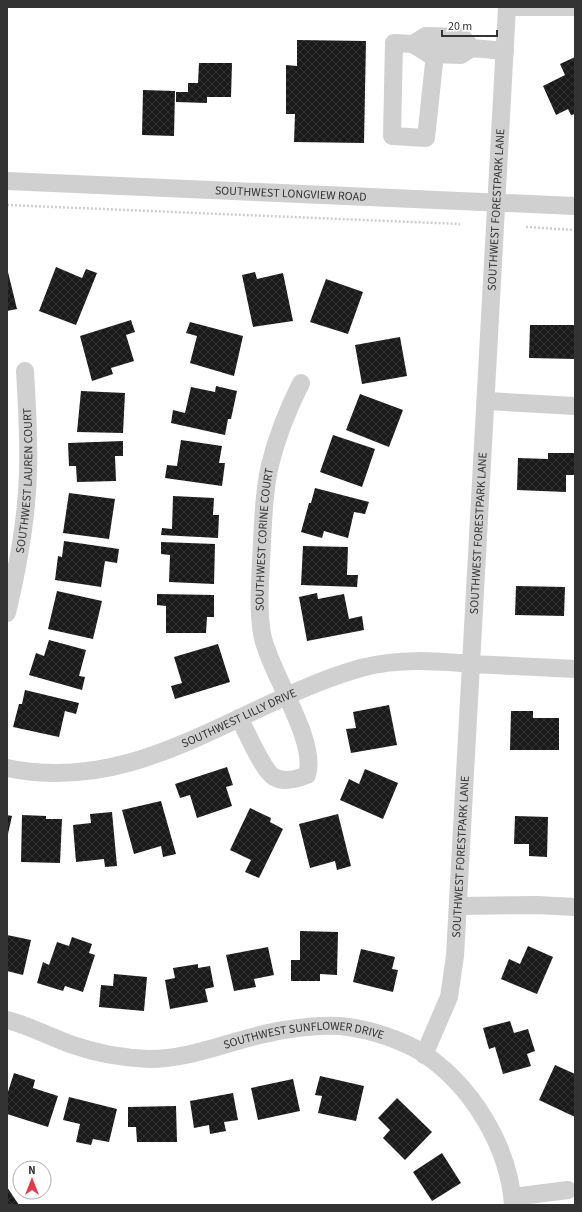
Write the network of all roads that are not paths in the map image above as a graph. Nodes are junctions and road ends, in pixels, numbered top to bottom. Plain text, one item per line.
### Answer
1 (507, 7) edge
2 (512, 7) edge
3 (575, 7) edge
4 (413, 44) junction
5 (472, 48) junction
6 (505, 51) junction
7 (435, 54) junction
8 (7, 181) edge
9 (496, 203) junction
10 (575, 206) edge
11 (25, 371) dead end
12 (301, 383) dead end
13 (487, 401) junction
14 (575, 406) edge
15 (7, 613) edge
16 (472, 664) junction
17 (575, 669) edge
18 (287, 696) junction
19 (239, 718) junction
20 (7, 768) edge
21 (458, 906) junction
22 (575, 908) edge
23 (7, 1020) edge
24 (424, 1055) junction
25 (568, 1190) dead end
26 (513, 1201) edge

1 - 6 street, SOUTHWEST FORESTPARK LANE
2 - 3 street
4 - 5 street
4 - 7 street
4 - 7 street
5 - 6 street
5 - 7 street
6 - 9 street, SOUTHWEST FORESTPARK LANE
8 - 9 street, SOUTHWEST LONGVIEW ROAD
9 - 10 street, SOUTHWEST LONGVIEW ROAD
9 - 13 street, SOUTHWEST FORESTPARK LANE
11 - 15 street, SOUTHWEST LAUREN COURT
12 - 18 street, SOUTHWEST CORINE COURT
13 - 14 street
13 - 16 street, SOUTHWEST FORESTPARK LANE
16 - 17 street, SOUTHWEST LILLY DRIVE
16 - 18 street, SOUTHWEST LILLY DRIVE
16 - 21 street, SOUTHWEST FORESTPARK LANE
18 - 19 street, SOUTHWEST LILLY DRIVE
18 - 19 street, SOUTHWEST CORINE COURT
19 - 20 street, SOUTHWEST LILLY DRIVE
21 - 22 street
21 - 24 street, SOUTHWEST FORESTPARK LANE
23 - 24 street, SOUTHWEST SUNFLOWER DRIVE
24 - 26 street, SOUTHWEST SUNFLOWER DRIVE
25 - 26 street

